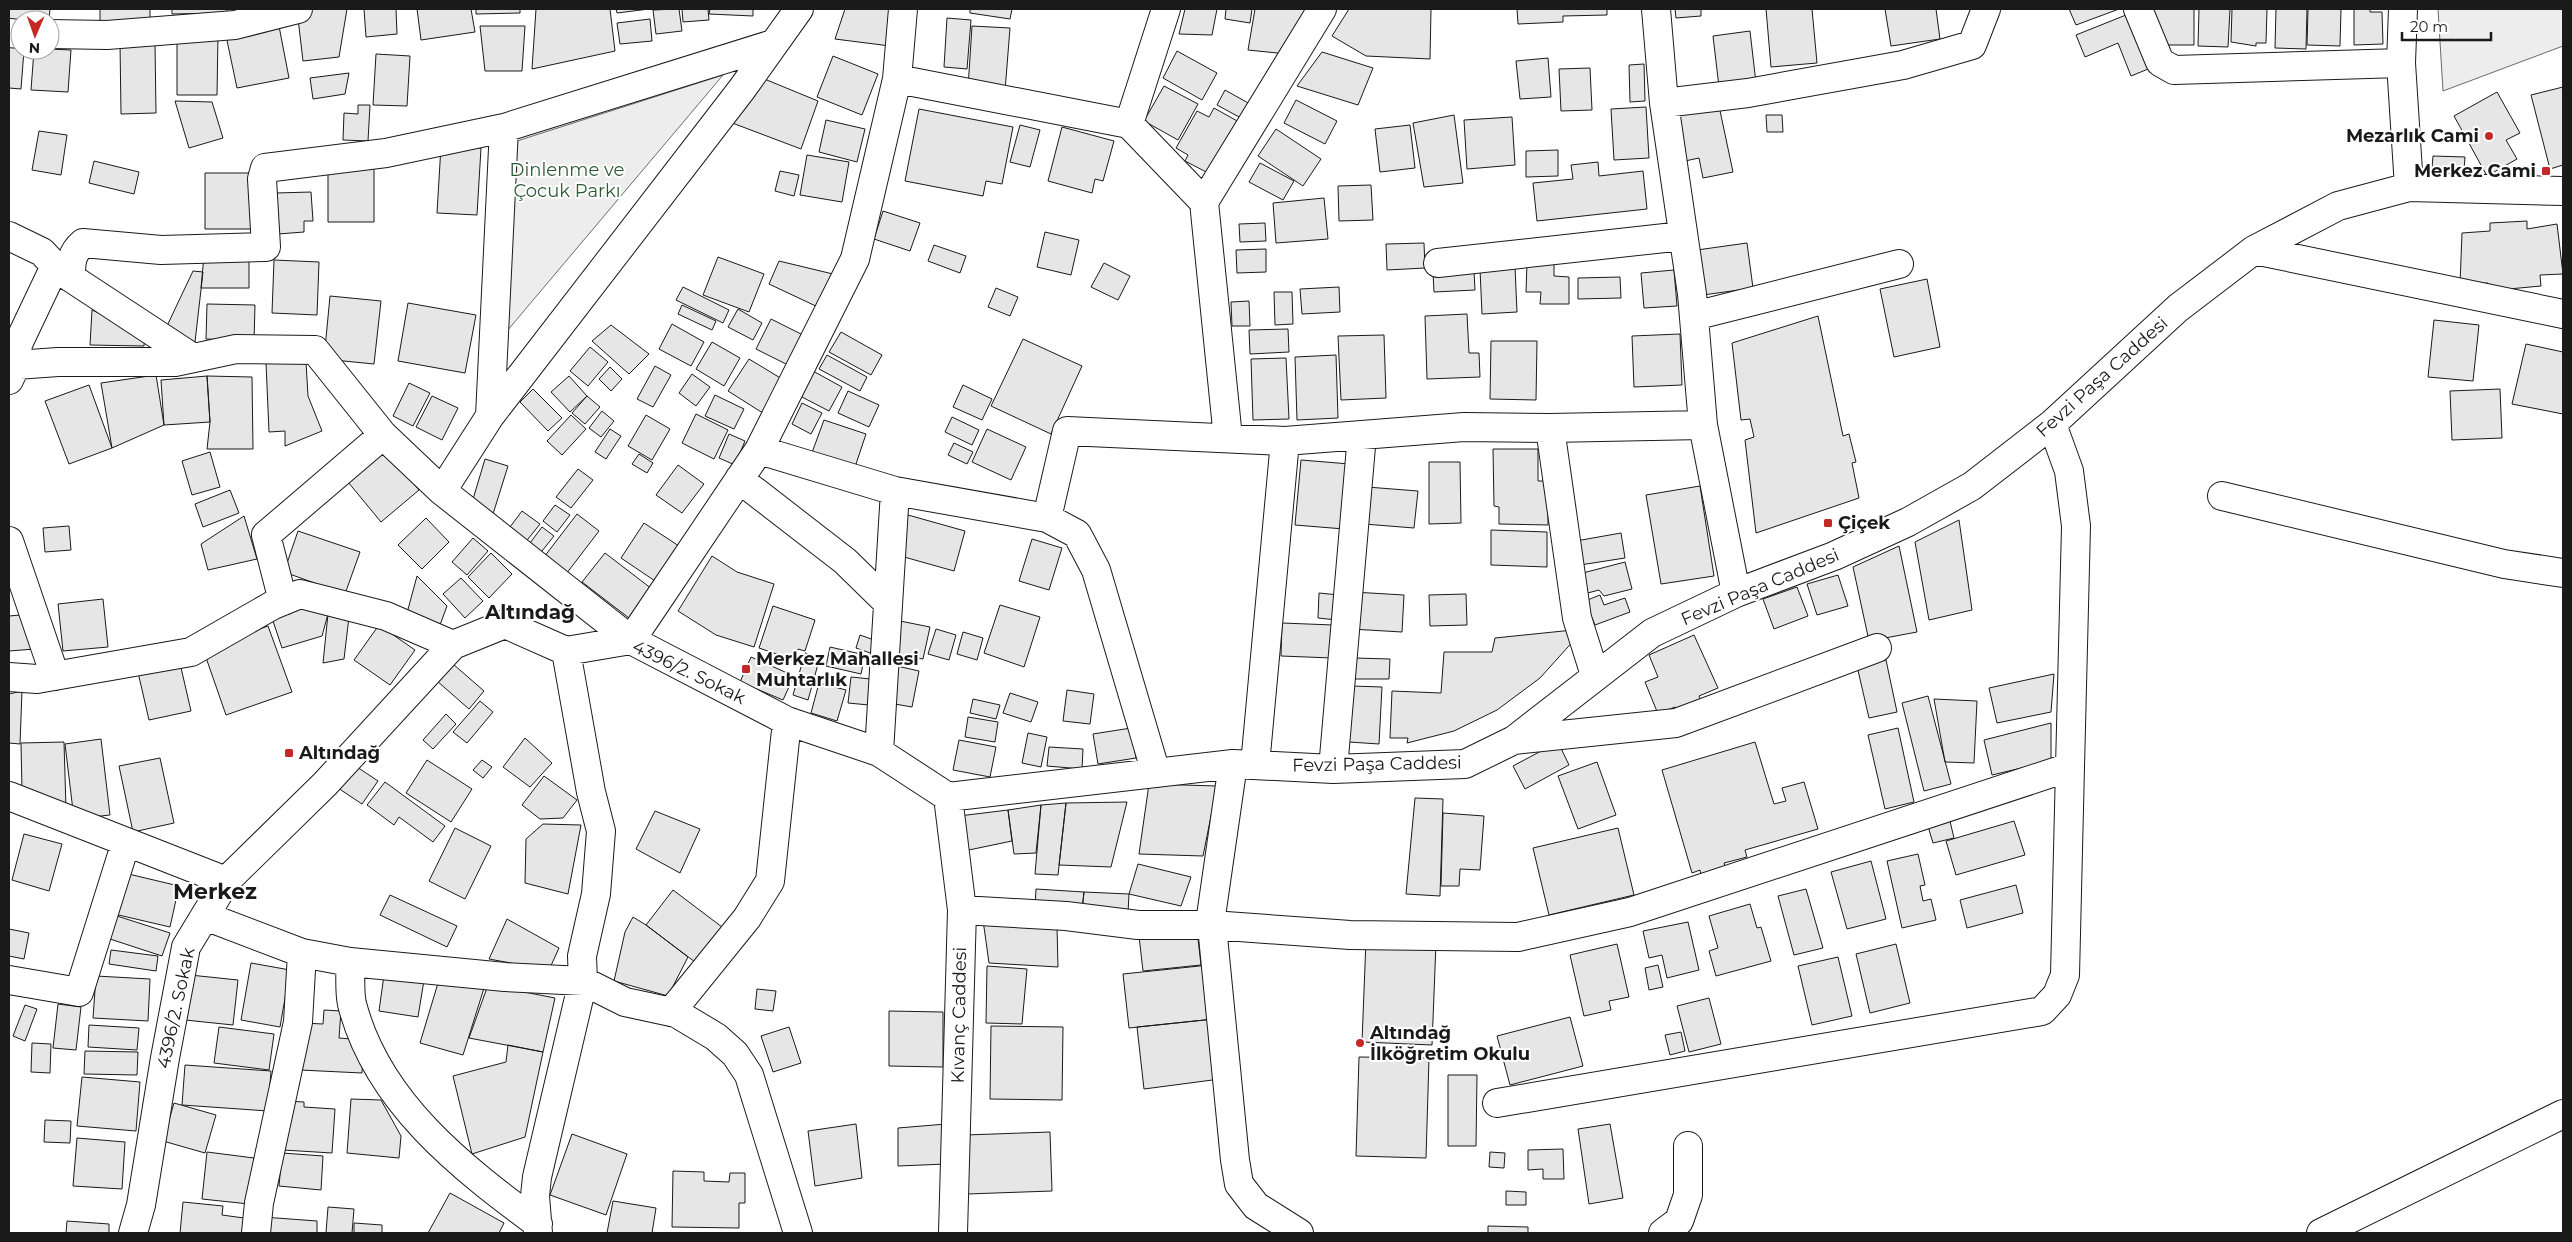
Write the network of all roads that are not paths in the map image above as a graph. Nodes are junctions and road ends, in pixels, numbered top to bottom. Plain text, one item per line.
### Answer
1 (298, 9) edge
2 (799, 9) edge
3 (903, 9) edge
4 (1166, 9) edge
5 (1322, 9) edge
6 (1656, 9) edge
7 (1986, 9) edge
8 (2138, 9) edge
9 (2403, 9) edge
10 (234, 17) edge
11 (60, 34) edge
12 (773, 44) junction
13 (2401, 62) junction
14 (897, 79) junction
15 (1664, 103) junction
16 (1129, 124) junction
17 (504, 128) junction
18 (2409, 187) junction
19 (2563, 191) edge
20 (1204, 202) junction
21 (9, 236) edge
22 (1684, 236) junction
23 (2254, 250) junction
24 (1438, 262) dead end
25 (1899, 264) dead end
26 (63, 272) junction
27 (2563, 314) edge
28 (1694, 316) junction
29 (193, 358) junction
30 (11, 370) edge
31 (490, 416) junction
32 (2052, 424) junction
33 (1703, 425) junction
34 (1550, 428) junction
35 (384, 434) junction
36 (1362, 435) junction
37 (1228, 438) junction
38 (1285, 441) junction
39 (759, 450) junction
40 (739, 479) junction
41 (442, 490) junction
42 (895, 492) junction
43 (2222, 496) dead end
44 (1047, 518) junction
45 (9, 541) edge
46 (2563, 573) edge
47 (1736, 593) junction
48 (283, 601) junction
49 (888, 603) junction
50 (631, 640) junction
51 (453, 645) junction
52 (1877, 648) dead end
53 (566, 651) junction
54 (1595, 675) junction
55 (55, 676) junction
56 (9, 678) edge
57 (787, 721) junction
58 (1514, 740) junction
59 (878, 752) junction
60 (1244, 764) junction
61 (2070, 767) junction
62 (1333, 769) junction
63 (1156, 773) junction
64 (9, 796) edge
65 (948, 797) junction
66 (126, 842) junction
67 (226, 881) junction
68 (962, 910) junction
69 (205, 916) junction
70 (1212, 925) junction
71 (302, 953) junction
72 (350, 962) junction
73 (9, 980) edge
74 (583, 982) junction
75 (670, 1012) junction
76 (1498, 1103) dead end
77 (2563, 1114) edge
78 (1688, 1146) dead end
79 (538, 1229) edge
80 (133, 1233) edge
81 (256, 1233) edge
82 (798, 1233) edge
83 (953, 1233) edge
84 (1299, 1233) edge
85 (1662, 1233) edge
86 (2321, 1233) edge

1 - 10 street
2 - 12 street
3 - 14 street
4 - 16 street
5 - 20 street
6 - 15 street
7 - 15 street
8 - 13 street
9 - 13 street
10 - 11 street
12 - 17 street
12 - 31 street
13 - 18 street
14 - 16 street
14 - 39 street
15 - 22 street
16 - 20 street
17 - 26 street
17 - 31 street
18 - 19 street, Fevzi Paşa Caddesi
18 - 23 street, Fevzi Paşa Caddesi
20 - 37 street
21 - 26 street
22 - 24 street
22 - 28 street
23 - 27 street
23 - 32 street, Fevzi Paşa Caddesi
25 - 28 street
26 - 29 street
26 - 30 street
28 - 33 street
29 - 30 street
29 - 35 street
31 - 41 street
32 - 47 street, Fevzi Paşa Caddesi
32 - 61 street
33 - 34 street
33 - 47 street
34 - 36 street
34 - 54 street
35 - 41 street
35 - 48 street
36 - 38 street
36 - 62 street
37 - 38 street
37 - 44 street
38 - 60 street
39 - 40 street
39 - 42 street
40 - 49 street
40 - 50 street
41 - 50 street
42 - 44 street
42 - 49 street
43 - 46 street
44 - 63 street
45 - 55 street
47 - 54 street, Fevzi Paşa Caddesi
48 - 51 street
48 - 55 street
49 - 59 street
50 - 53 street, 4396/2. Sokak
50 - 57 street, 4396/2. Sokak
51 - 53 street, 4396/2. Sokak
51 - 67 street, 4396/2. Sokak
52 - 58 street
53 - 74 street
54 - 58 street, Fevzi Paşa Caddesi
55 - 56 street
57 - 59 street, 4396/2. Sokak
57 - 75 street
58 - 62 street, Fevzi Paşa Caddesi
59 - 65 street, 4396/2. Sokak
60 - 62 street, Fevzi Paşa Caddesi
60 - 63 street, Fevzi Paşa Caddesi
60 - 70 street
61 - 70 street
61 - 76 street
63 - 65 street, Fevzi Paşa Caddesi
64 - 66 street
65 - 68 street, Kıvanç Caddesi
66 - 67 street
66 - 73 street
67 - 69 street, 4396/2. Sokak
68 - 70 street
68 - 83 street, Kıvanç Caddesi
69 - 71 street
69 - 80 street, 4396/2. Sokak
70 - 84 street
71 - 72 street
71 - 81 street
72 - 74 street
72 - 79 street
74 - 75 street
74 - 79 street
75 - 82 street
77 - 86 street
78 - 85 street

